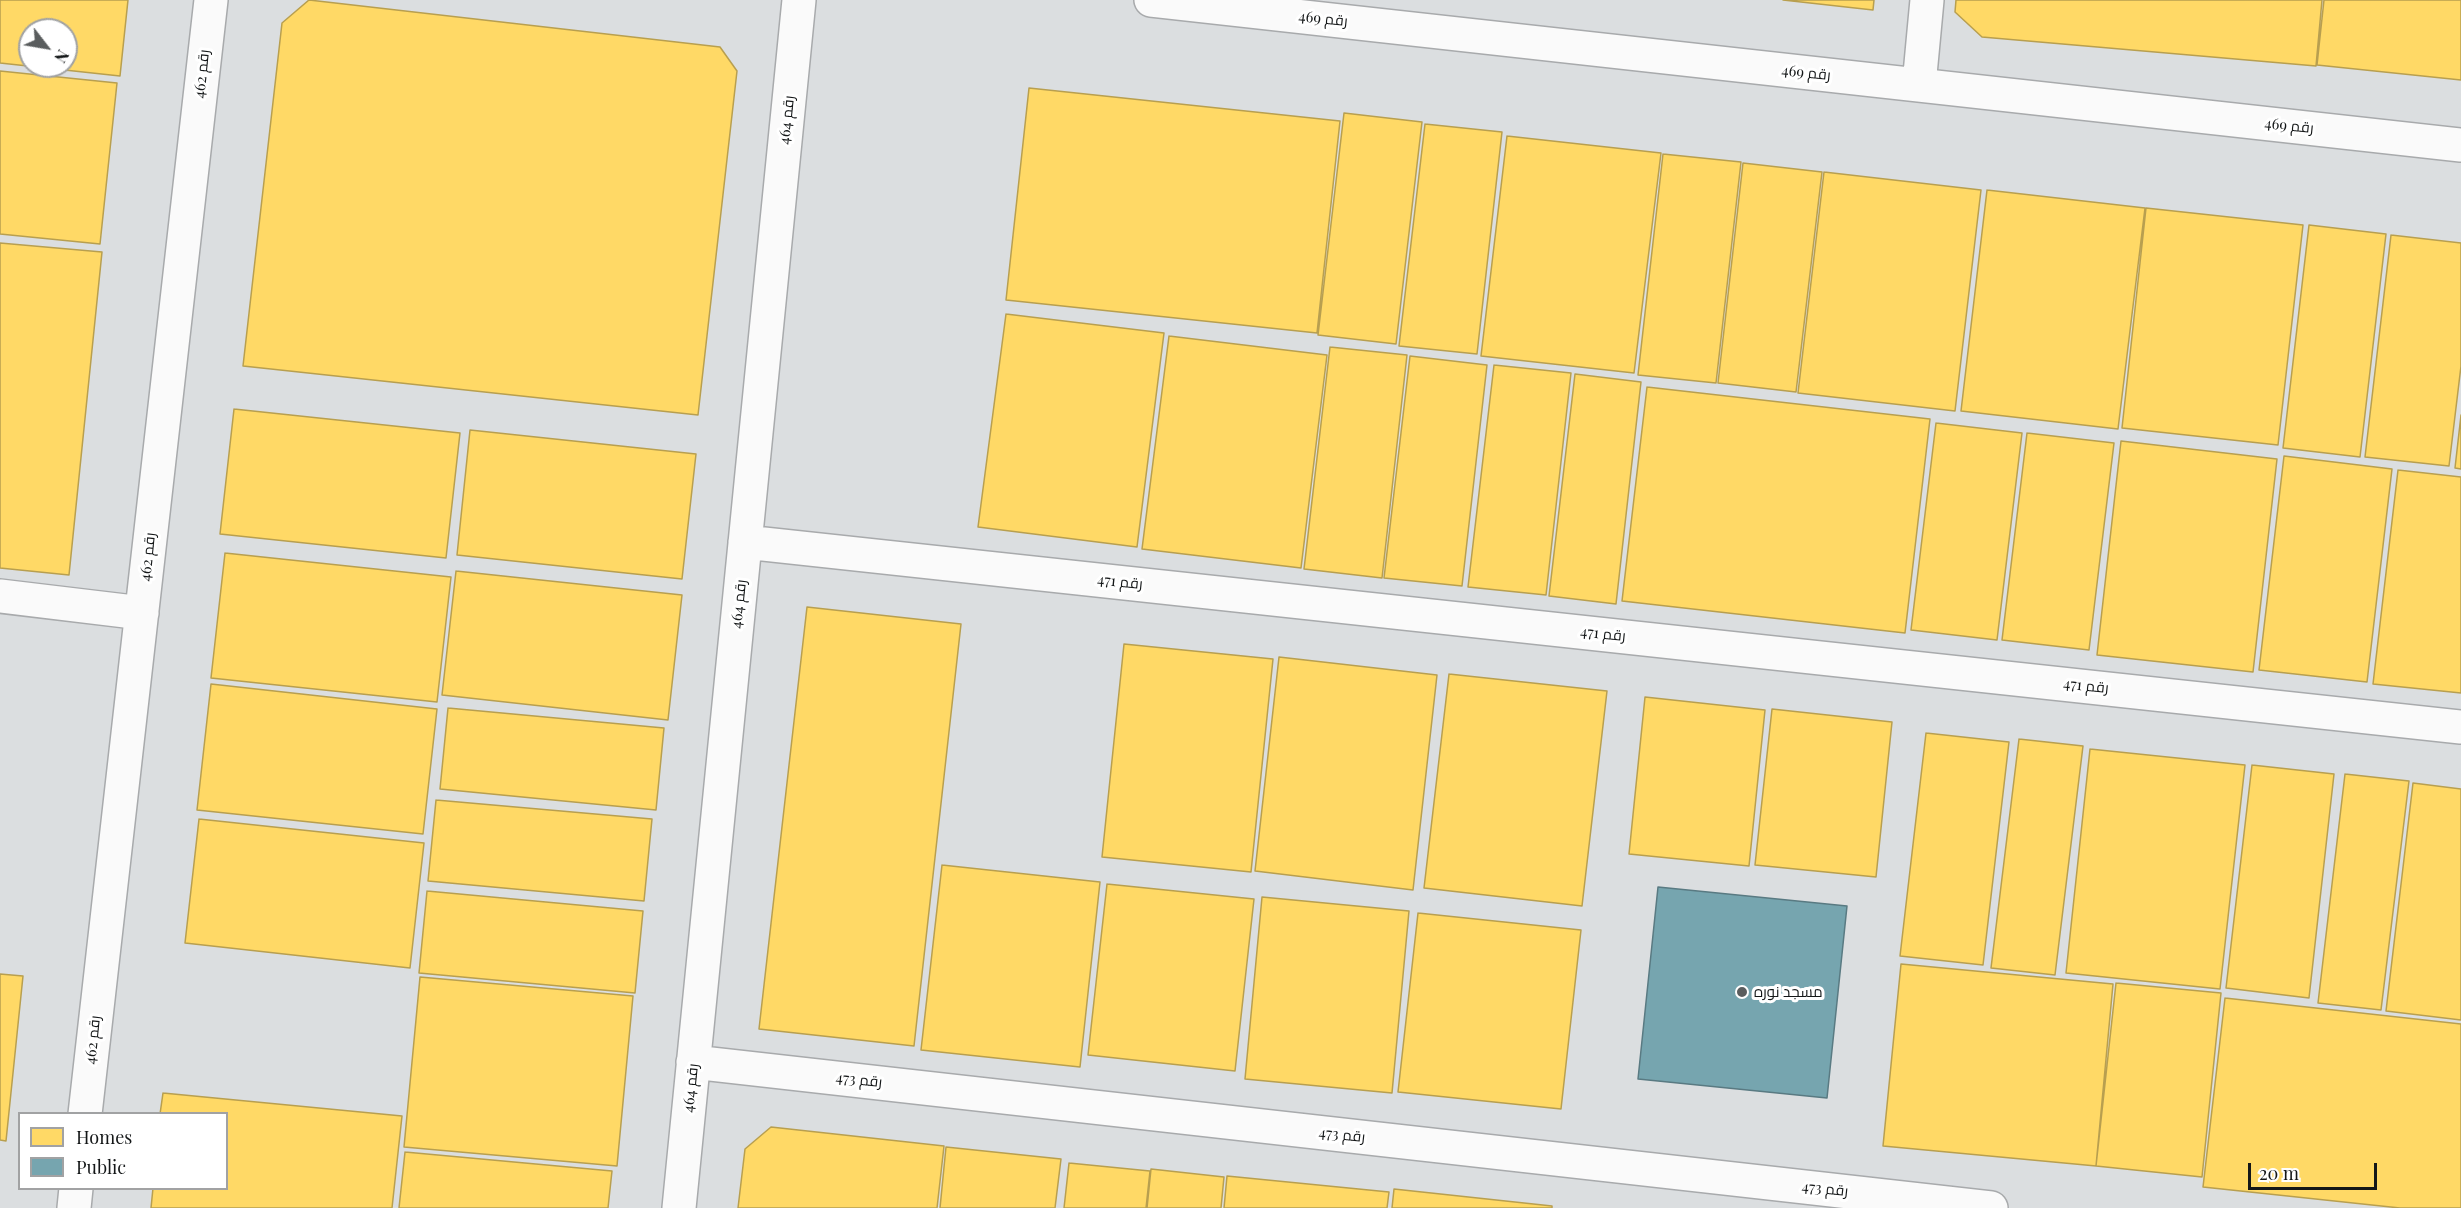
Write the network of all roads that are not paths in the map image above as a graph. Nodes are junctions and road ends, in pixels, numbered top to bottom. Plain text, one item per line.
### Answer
1 (211, 0) edge
2 (799, 0) edge
3 (1151, 0) edge
4 (1928, 0) edge
5 (1918, 86) junction
6 (2461, 145) edge
7 (745, 542) junction
8 (0, 596) edge
9 (141, 613) junction
10 (2461, 727) edge
11 (693, 1062) junction
12 (85, 1112) edge
13 (76, 1190) edge
14 (74, 1208) edge
15 (679, 1208) edge
16 (1991, 1208) edge

1 - 9 street, رقم 462
2 - 7 street, رقم 464
3 - 5 street, رقم 469
4 - 5 street
5 - 6 street, رقم 469
7 - 10 street, رقم 471
7 - 11 street, رقم 464
8 - 9 street
9 - 12 street, رقم 462
11 - 15 street, رقم 464
11 - 16 street, رقم 473
13 - 14 street

